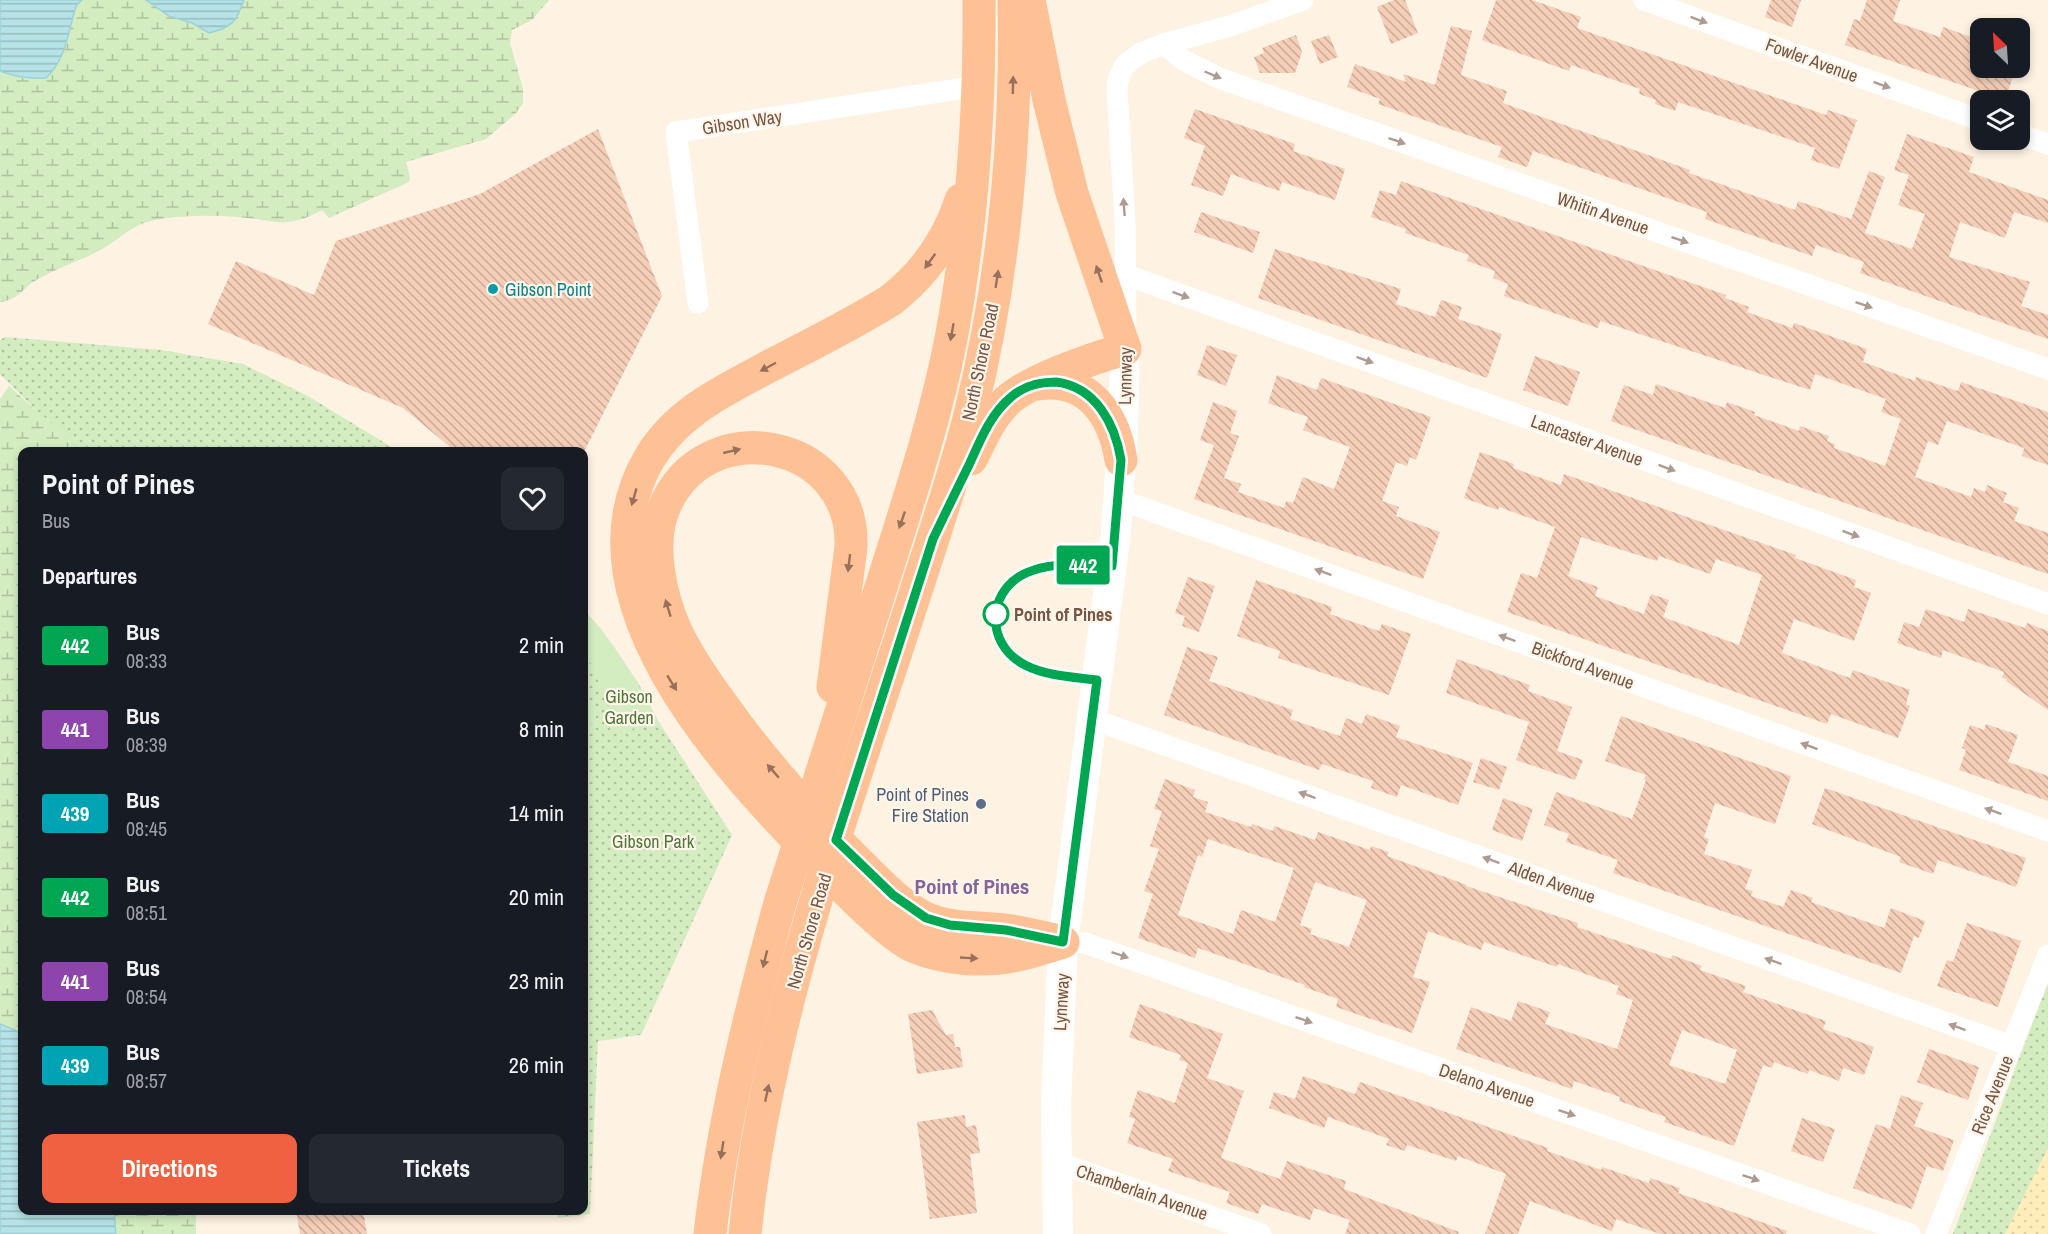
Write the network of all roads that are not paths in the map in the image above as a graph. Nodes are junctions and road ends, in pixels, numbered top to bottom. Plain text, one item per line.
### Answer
1 (979, 0) edge
2 (1014, 0) edge
3 (1029, 0) edge
4 (1302, 0) edge
5 (1644, 0) edge
6 (1164, 44) junction
7 (979, 86) junction
8 (1970, 116) edge
9 (977, 128) junction
10 (2030, 138) edge
11 (2048, 144) edge
12 (1126, 275) junction
13 (698, 303) dead end
14 (1125, 349) junction
15 (2048, 369) edge
16 (1030, 386) junction
17 (1121, 460) junction
18 (1118, 499) junction
19 (933, 539) junction
20 (2048, 604) edge
21 (1092, 719) junction
22 (823, 769) junction
23 (2048, 831) edge
24 (1063, 942) junction
25 (2048, 955) edge
26 (2012, 1046) junction
27 (1057, 1162) junction
28 (710, 1234) edge
29 (745, 1234) edge
30 (1058, 1234) edge
31 (1261, 1234) edge
32 (1910, 1234) edge
33 (1936, 1234) edge

1 - 7 highway, North Shore Road
19 -> 2 highway, North Shore Road
14 -> 3 highway
4 - 6 street
5 -> 8 street, Fowler Avenue
12 -> 6 street, Lynnway
6 -> 15 street, Whitin Avenue
7 - 9 highway, North Shore Road
7 - 13 street, Gibson Way
9 -> 22 highway, North Shore Road
9 -> 24 highway
10 - 11 street
12 - 14 street, Lynnway
12 -> 20 street, Lancaster Avenue
14 - 16 highway
14 - 17 main road, Lynnway
16 - 17 highway
16 - 19 highway
17 - 18 main road, Lynnway
18 - 21 main road, Lynnway
23 -> 18 street, Bickford Avenue
29 -> 19 highway, North Shore Road
21 - 24 main road, Lynnway
26 -> 21 street, Alden Avenue
24 -> 22 highway
22 -> 28 highway, North Shore Road
24 - 27 main road, Lynnway
24 -> 32 street, Delano Avenue
25 - 26 street, Rice Avenue
26 - 33 street, Rice Avenue
27 - 30 main road, Lynnway
27 - 31 street, Chamberlain Avenue

